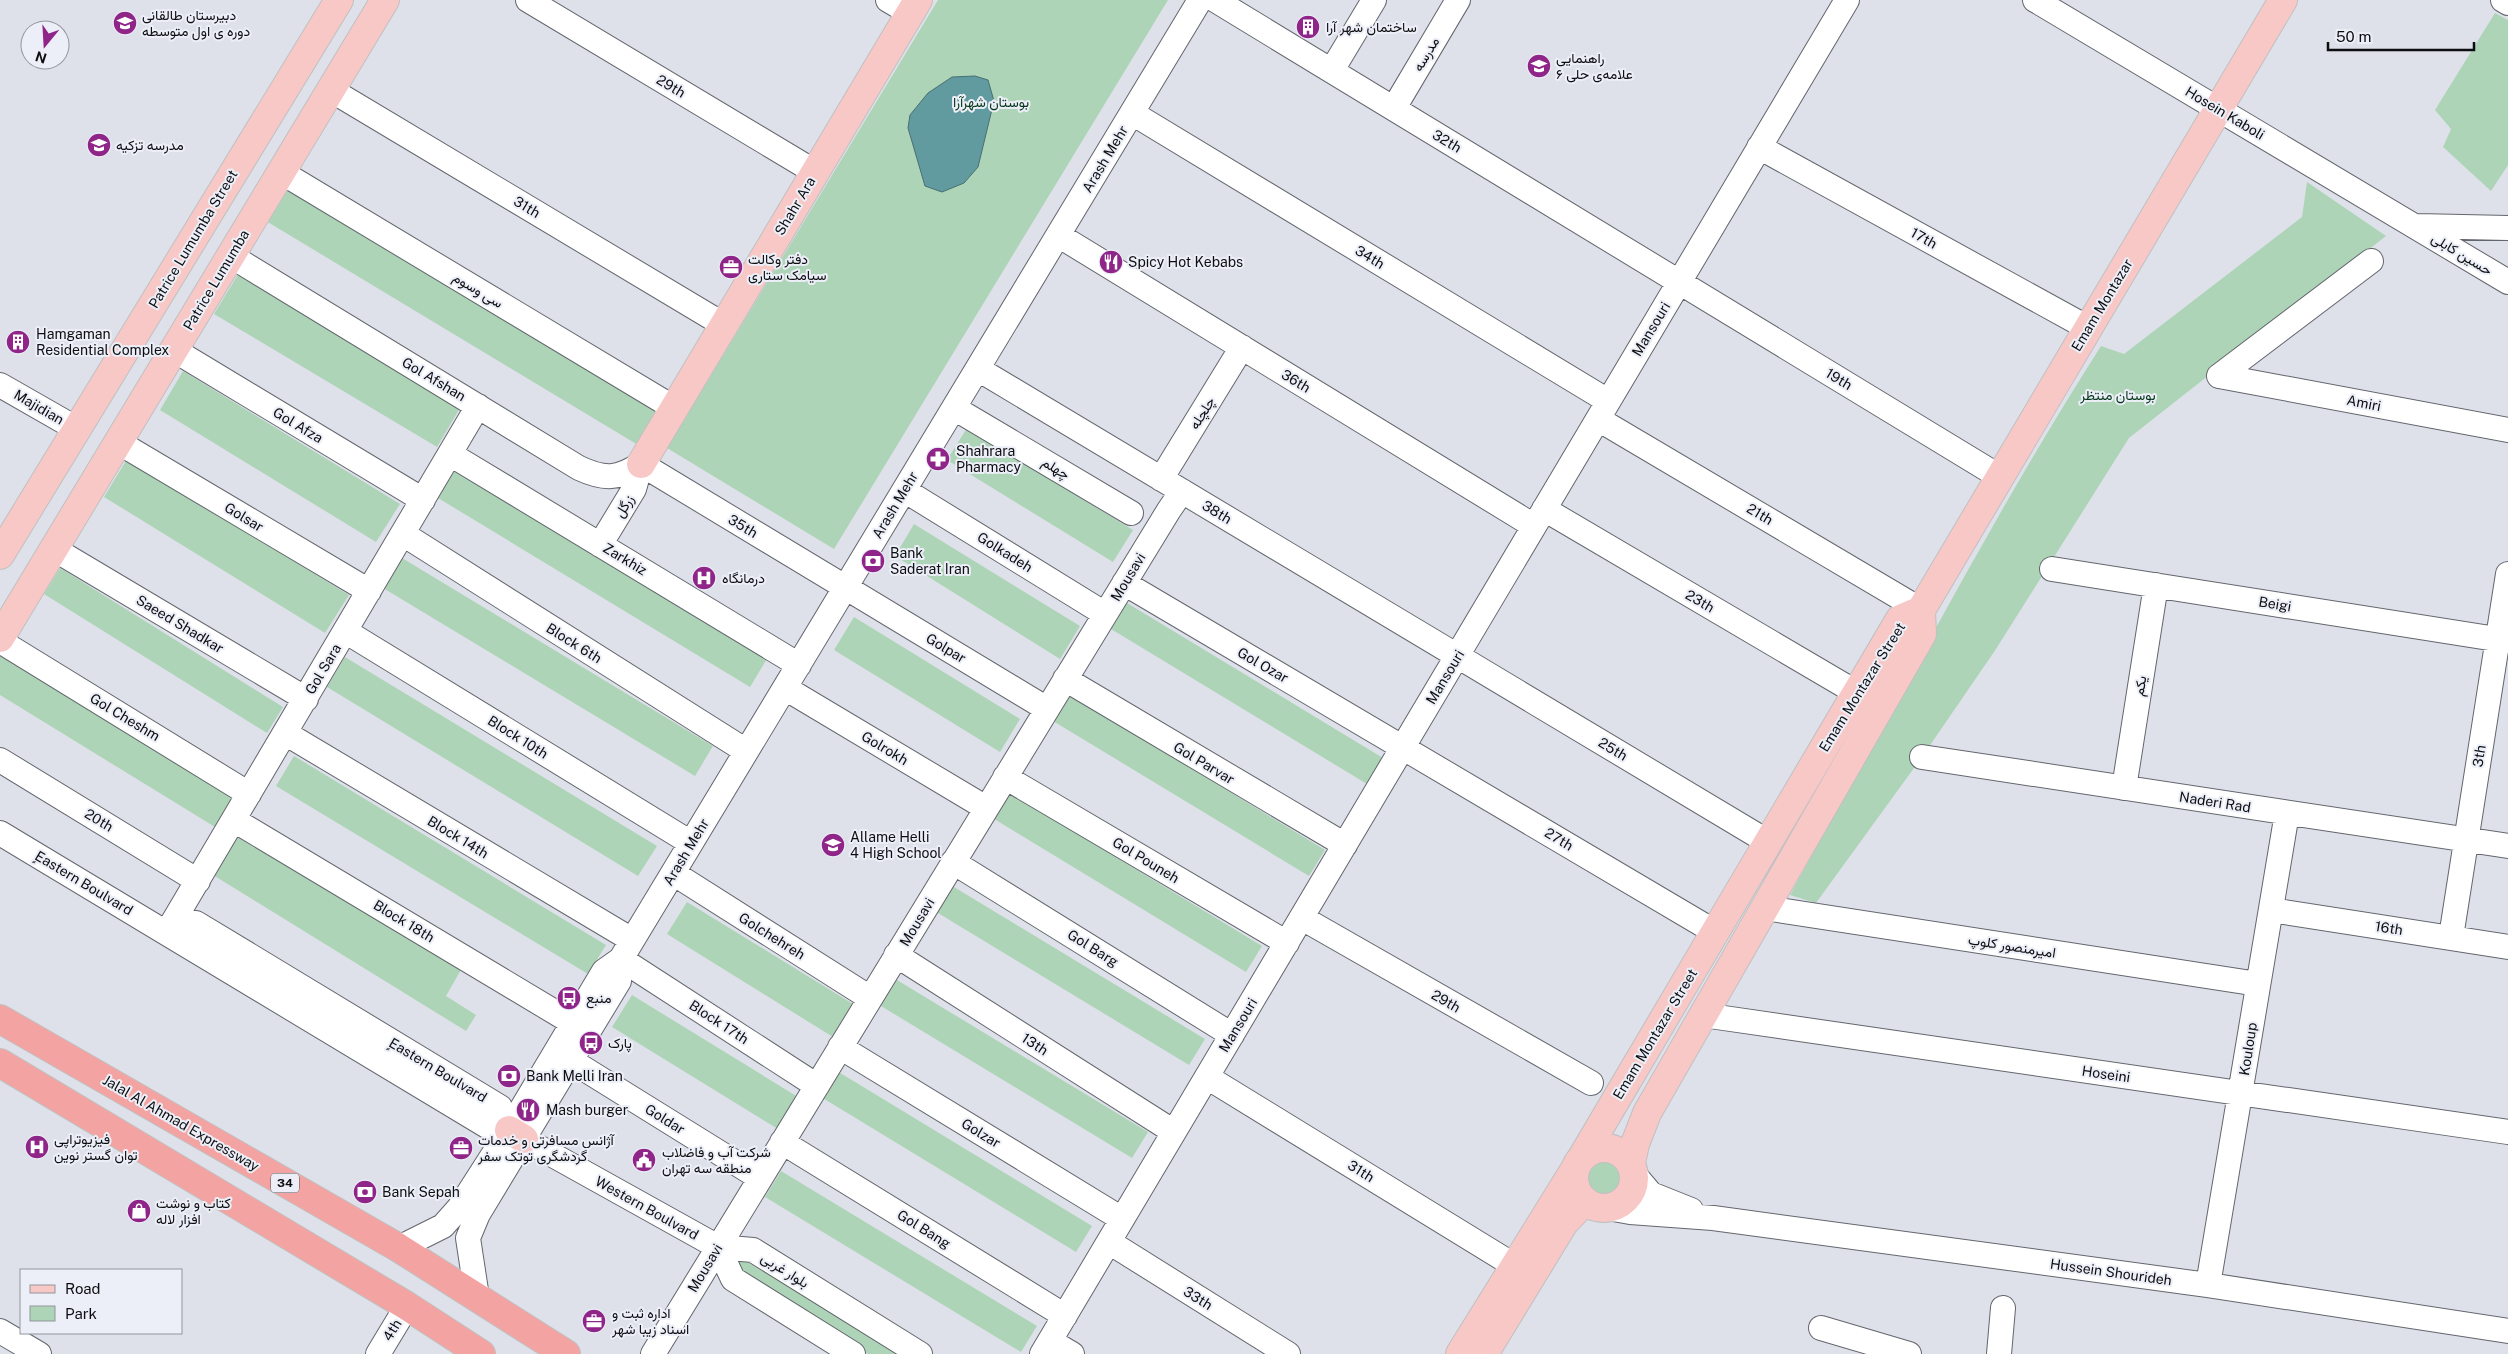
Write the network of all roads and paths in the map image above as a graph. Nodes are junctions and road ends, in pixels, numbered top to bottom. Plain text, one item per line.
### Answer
1 (340, 0) edge
2 (385, 0) edge
3 (528, 0) edge
4 (1200, 0) edge
5 (1215, 0) edge
6 (1374, 0) edge
7 (1458, 0) edge
8 (1847, 0) edge
9 (2035, 0) edge
10 (2283, 0) edge
11 (2503, 0) edge
12 (2508, 3) edge
13 (905, 4) edge
14 (1332, 70) junction
15 (331, 90) junction
16 (1394, 108) junction
17 (2218, 109) junction
18 (1132, 113) junction
19 (266, 120) junction
20 (300, 141) junction
21 (1759, 148) junction
22 (281, 172) junction
23 (815, 172) junction
24 (2416, 226) junction
25 (2508, 228) edge
26 (1058, 235) junction
27 (230, 256) junction
28 (2371, 261) dead end
29 (1679, 282) junction
30 (2508, 282) edge
31 (724, 325) junction
32 (2088, 328) junction
33 (1242, 347) junction
34 (174, 350) junction
35 (978, 368) junction
36 (0, 385) edge
37 (478, 406) junction
38 (674, 408) junction
39 (954, 408) junction
40 (1603, 410) junction
41 (77, 429) junction
42 (2508, 430) edge
43 (118, 442) junction
44 (450, 454) junction
45 (641, 464) junction
46 (2000, 476) junction
47 (1161, 478) junction
48 (904, 490) junction
49 (1182, 491) junction
50 (423, 500) junction
51 (1132, 513) dead end
52 (1539, 518) junction
53 (403, 534) junction
54 (600, 544) junction
55 (54, 549) junction
56 (0, 555) edge
57 (2052, 569) dead end
58 (2508, 574) edge
59 (1124, 583) junction
60 (2156, 585) junction
61 (845, 588) junction
62 (369, 591) junction
63 (1921, 610) junction
64 (1105, 614) junction
65 (345, 631) junction
66 (0, 640) edge
67 (2503, 640) edge
68 (1457, 656) junction
69 (799, 665) junction
70 (1065, 679) junction
71 (785, 688) junction
72 (1857, 693) junction
73 (306, 699) junction
74 (1047, 709) junction
75 (285, 734) junction
76 (1403, 747) junction
77 (746, 751) junction
78 (1922, 757) dead end
79 (0, 760) edge
80 (1005, 777) junction
81 (2124, 788) junction
82 (250, 794) junction
83 (986, 808) junction
84 (2287, 813) junction
85 (234, 820) junction
86 (0, 833) edge
87 (2466, 840) junction
88 (1768, 842) junction
89 (691, 843) junction
90 (1345, 845) junction
91 (2508, 846) edge
92 (953, 862) junction
93 (673, 873) junction
94 (198, 880) junction
95 (1765, 908) junction
96 (2271, 910) junction
97 (1302, 918) junction
98 (167, 932) junction
99 (1715, 932) junction
100 (2451, 937) junction
101 (1287, 943) junction
102 (2508, 947) edge
103 (626, 950) junction
104 (896, 955) junction
105 (2258, 984) junction
106 (870, 998) junction
107 (1703, 1015) junction
108 (0, 1019) edge
109 (573, 1023) junction
110 (1232, 1034) junction
111 (840, 1047) junction
112 (570, 1060) junction
113 (0, 1063) edge
114 (1207, 1077) junction
115 (1591, 1083) dead end
116 (817, 1086) junction
117 (2240, 1093) junction
118 (1174, 1132) junction
119 (2508, 1132) edge
120 (517, 1134) junction
121 (782, 1142) junction
122 (1578, 1164) junction
123 (1633, 1169) junction
124 (760, 1178) junction
125 (1596, 1204) junction
126 (1713, 1218) junction
127 (1122, 1219) junction
128 (1109, 1242) junction
129 (399, 1248) junction
130 (718, 1248) junction
131 (1515, 1266) junction
132 (2208, 1286) junction
133 (477, 1297) junction
134 (407, 1306) junction
135 (2003, 1308) dead end
136 (1065, 1316) junction
137 (1821, 1328) dead end
138 (0, 1331) edge
139 (2508, 1331) edge
140 (1046, 1348) edge
141 (39, 1354) edge
142 (378, 1354) edge
143 (481, 1354) edge
144 (566, 1354) edge
145 (653, 1354) edge
146 (853, 1354) edge
147 (920, 1354) edge
148 (1072, 1354) edge
149 (1288, 1354) edge
150 (1460, 1354) edge
151 (1484, 1354) edge
152 (1909, 1354) edge
153 (2000, 1354) edge

1 - 19 main road, Patrice Lumumba Street
2 - 15 main road, Patrice Lumumba
3 - 23 street, 29th
4 - 18 street, Arash Mehr
5 - 14 street, 32th
6 - 14 street
7 - 16 street, مدرسه
8 - 21 street, Mansouri
9 - 17 street, Hosein Kaboli
10 - 17 main road, Emam Montazar
11 - 12 street
13 - 23 main road, Shahr Ara
14 - 16 street, 32th
15 - 20 main road, Patrice Lumumba
15 - 31 street, 31th
16 - 29 street, 32th
17 - 24 street, Hosein Kaboli
17 - 32 main road, Emam Montazar
18 - 26 street, Arash Mehr
18 - 40 street, 34th
19 - 20 main road
19 - 41 main road, Patrice Lumumba Street
20 - 22 main road, Patrice Lumumba
21 - 29 street, Mansouri
21 - 32 street, 17th
22 - 27 main road, Patrice Lumumba
22 - 38 street, سی وسوم
23 - 31 main road, Shahr Ara
24 - 25 street
24 - 30 street, حسین کابلی
26 - 33 street, 36th
26 - 35 street, Arash Mehr
27 - 34 main road, Patrice Lumumba
27 - 37 street, Gol Afshan
28 - 42 street, Amiri
29 - 40 street, Mansouri
29 - 46 street, 19th
31 - 38 main road, Shahr Ara
32 - 46 main road, Emam Montazar
33 - 47 street, چلچله
33 - 52 street, 36th
34 - 43 main road, Patrice Lumumba
34 - 50 street, Gol Afza
35 - 39 street, Arash Mehr
35 - 47 street, 38th
36 - 41 street, Majidian
37 - 44 street, Gol Sara
37 - 45 street, Gol Afshan
38 - 45 main road, Shahr Ara
39 - 48 street, Arash Mehr
39 - 51 street, چهلم
40 - 52 street, Mansouri
40 - 63 street, 21th
41 - 56 main road, Patrice Lumumba Street
43 - 55 main road, Patrice Lumumba
43 - 62 street, Golsar
44 - 50 street, Gol Sara
44 - 54 street, Zarkhiz
45 - 54 street, زرگل
45 - 61 street, 35th
46 - 63 main road, Emam Montazar
47 - 49 street, 38th
48 - 61 street, Arash Mehr
48 - 64 street, Golkadeh
49 - 59 street, Mousavi
49 - 68 street, 38th
50 - 53 street, Gol Sara
52 - 68 street, Mansouri
52 - 72 street, 23th
53 - 62 street, Gol Sara
53 - 77 street, Block 6th
54 - 69 street, Zarkhiz
55 - 66 main road, Patrice Lumumba
55 - 73 street, Saeed Shadkar
57 - 60 street, Beigi
58 - 67 street, 3th
59 - 64 street, Mousavi
59 - 76 street, Gol Ozar
60 - 67 street, Beigi
60 - 81 street, یکم
61 - 69 street, Arash Mehr
61 - 74 street, Golpar
62 - 65 street, Gol Sara
63 - 72 main road, Emam Montazar Street
63 - 95 main road, Emam Montazar Street
64 - 70 street, Mousavi
65 - 73 street, Gol Sara
65 - 89 street, Block 10th
66 - 82 street, Gol Cheshm
67 - 87 street, 3th
68 - 76 street, Mansouri
68 - 88 street, 25th
69 - 71 street, Arash Mehr
70 - 74 street, Mousavi
70 - 90 street, Gol Parvar
71 - 77 street, Arash Mehr
71 - 83 street, Golrokh
72 - 88 main road, Emam Montazar Street
73 - 75 street, Gol Sara
74 - 80 street, Mousavi
75 - 82 street, Gol Sara
75 - 103 street, Block 14th
76 - 90 street, Mansouri
76 - 99 street, 27th
77 - 89 street, Arash Mehr
78 - 81 street, Naderi Rad
79 - 94 street, 20th
80 - 83 street, Mousavi
80 - 101 street, Gol Pouneh
81 - 84 street, Naderi Rad
82 - 85 street, Gol Sara
83 - 92 street, Mousavi
84 - 87 street, Naderi Rad
84 - 96 street, Kouloup
85 - 94 street, Gol Sara
85 - 109 street, Block 18th
86 - 98 street, ٍEastern Boulvard
87 - 91 street, Naderi Rad
87 - 100 street, 3th
88 - 99 main road, Emam Montazar Street
89 - 93 street, Arash Mehr
90 - 97 street, Mansouri
92 - 104 street, Mousavi
92 - 110 street, Gol Barg
93 - 103 street, Arash Mehr
93 - 106 street, Golchehreh
94 - 98 street, Gol Sara
95 - 105 street, امیرمنصور کلوپ
95 - 107 main road, Emam Montazar Street
96 - 100 street, 16th
96 - 105 street, Kouloup
97 - 101 street, Mansouri
97 - 115 street, 29th
98 - 120 street, ٍEastern Boulvard
99 - 122 main road, Emam Montazar Street
100 - 102 street, 16th
101 - 110 street, Mansouri
103 - 109 street, Arash Mehr
103 - 112 street, Arash Mehr
103 - 116 street, Block 17th
104 - 106 street, Mousavi
104 - 118 street, 13th
105 - 117 street, Kouloup
106 - 111 street, Mousavi
107 - 117 street, Hoseini
107 - 123 main road, Emam Montazar Street
108 - 129 highway, Jalal Al Ahmad Expressway / 34
109 - 120 street, Arash Mehr
110 - 114 street, Mansouri
111 - 116 street, Mousavi
111 - 127 street, Golzar
112 - 120 street, Arash Mehr
112 - 124 street, Goldar
113 - 134 highway
114 - 118 street, Mansouri
114 - 131 street, 31th
116 - 121 street, Mousavi
117 - 119 street, Hoseini
117 - 132 street, Kouloup
118 - 127 street, Mansouri
120 - 129 street, Arash Mehr
120 - 130 street, Western Boulvard
120 - 133 street, Arash Mehr
121 - 124 street, Mousavi
121 - 136 street, Gol Bang
122 - 123 main road
122 - 125 main road
122 - 131 main road, Emam Montazar Street
123 - 125 main road
123 - 126 street, Hussein Shourideh
124 - 130 street, Mousavi
125 - 126 street, Hussein Shourideh
125 - 151 main road
126 - 132 street, Hussein Shourideh
127 - 128 street, Mansouri
128 - 136 street, Mansouri
128 - 149 street, 33th
129 - 133 highway, Jalal Al Ahmad Expressway / 34
130 - 145 street, Mousavi
130 - 146 street
130 - 147 street, بلوار غربی
131 - 150 main road, Emam Montazar Street
132 - 139 street, Hussein Shourideh
133 - 144 highway, Jalal Al Ahmad Expressway / 34
134 - 142 street, 4th
134 - 143 highway
135 - 153 street
136 - 140 street, Mansouri
137 - 152 street
138 - 141 street
140 - 148 street

